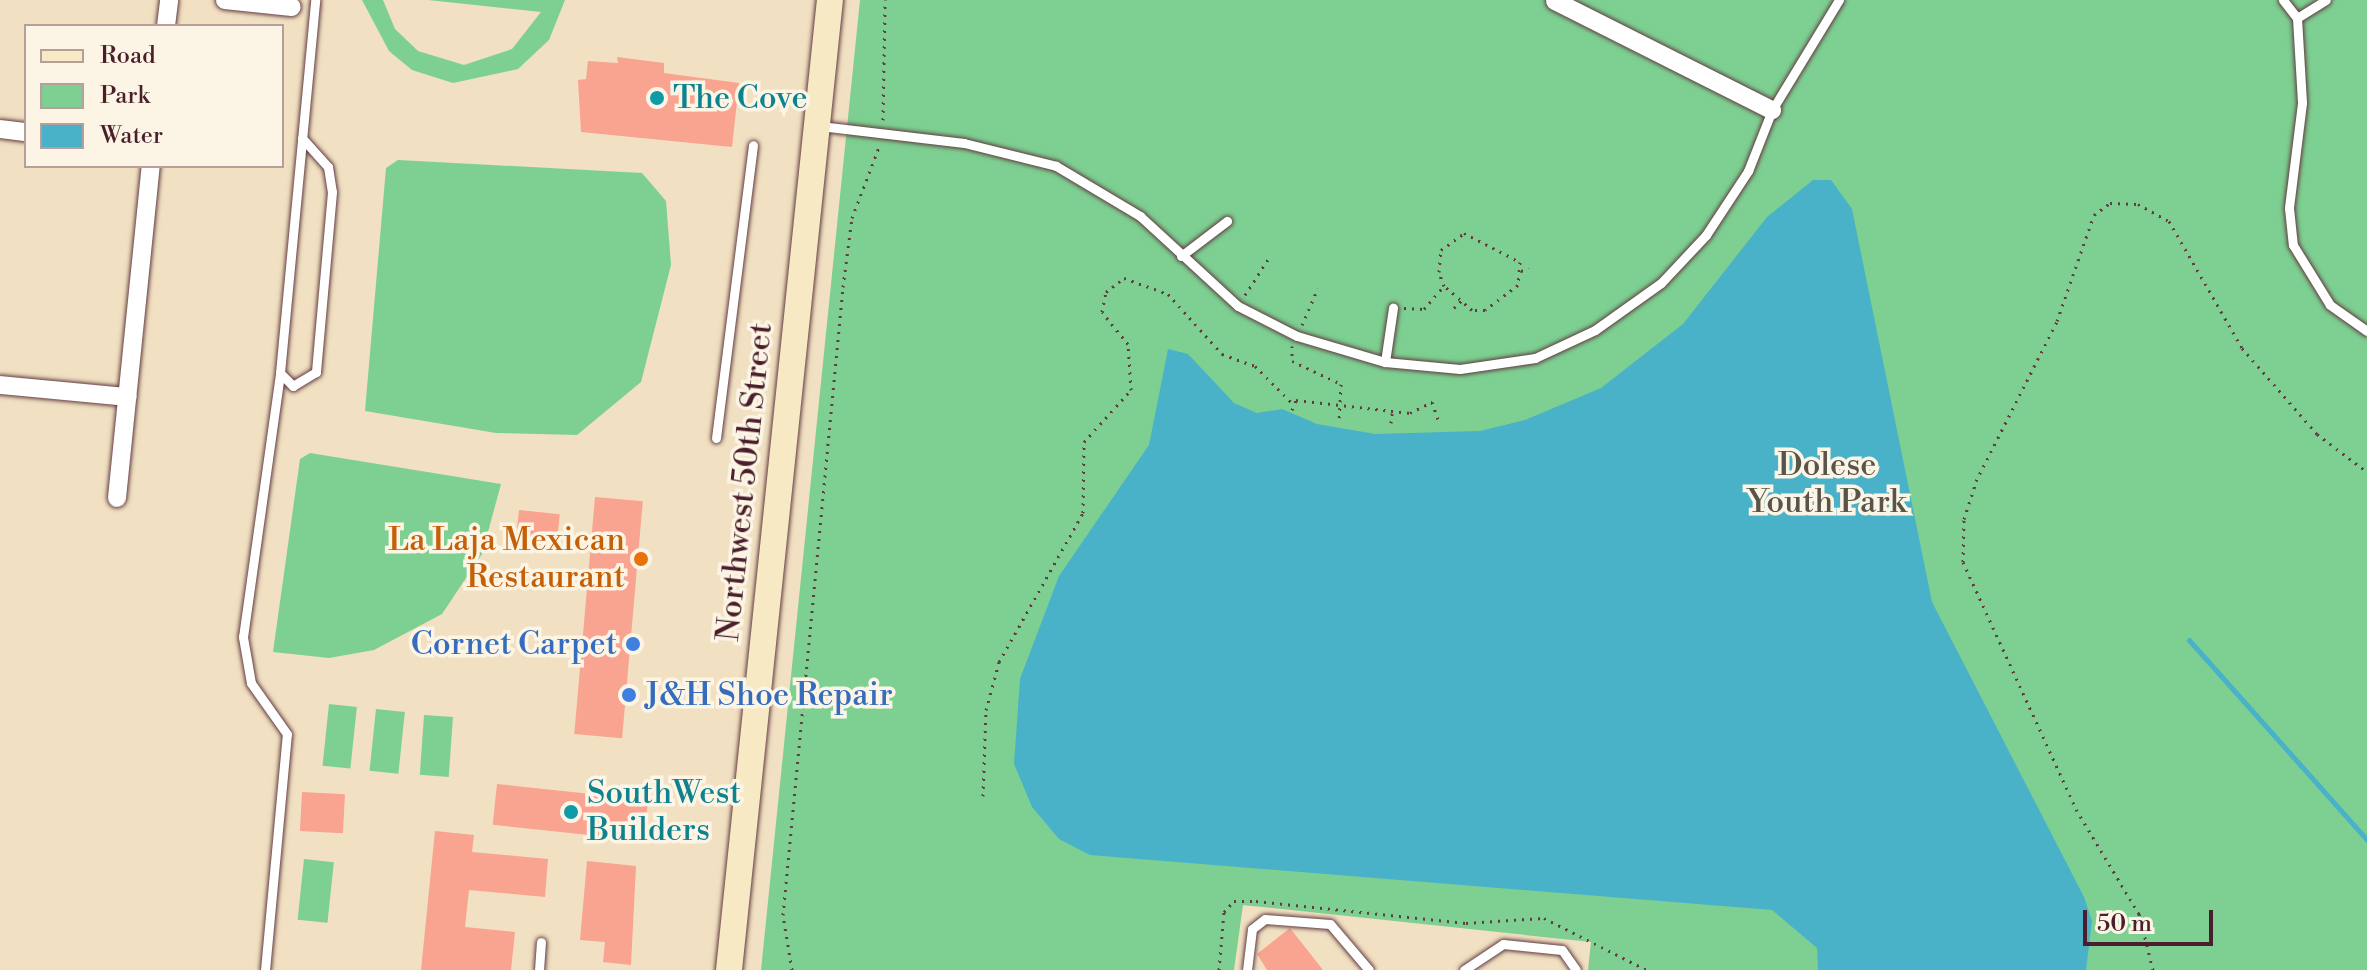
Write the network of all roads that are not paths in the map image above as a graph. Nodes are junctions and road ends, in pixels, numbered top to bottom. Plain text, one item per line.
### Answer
1 (169, 0) edge
2 (225, 0) edge
3 (315, 0) edge
4 (830, 0) edge
5 (1839, 0) edge
6 (2283, 0) edge
7 (2326, 0) edge
8 (1555, 1) edge
9 (292, 7) dead end
10 (2297, 18) junction
11 (166, 24) edge
12 (1772, 110) junction
13 (816, 126) junction
14 (0, 129) edge
15 (24, 132) edge
16 (302, 138) junction
17 (753, 145) dead end
18 (151, 168) edge
19 (1227, 221) dead end
20 (1181, 256) junction
21 (1393, 308) road end
22 (2367, 331) edge
23 (1385, 362) junction
24 (280, 373) junction
25 (0, 385) edge
26 (127, 397) junction
27 (716, 438) dead end
28 (117, 498) dead end
29 (541, 942) dead end
30 (265, 970) edge
31 (539, 970) edge
32 (729, 970) edge
33 (1247, 970) edge
34 (1369, 970) edge
35 (1464, 970) edge
36 (1576, 970) edge

1 - 11 street
2 - 9 street
3 - 16 lane
4 - 13 main road, Northwest 50th Street
5 - 12 lane
6 - 10 lane
7 - 10 lane
8 - 12 street
10 - 22 lane
12 - 23 lane
13 - 20 lane
13 - 32 main road, Northwest 50th Street
14 - 15 street
16 - 24 lane
16 - 24 lane
17 - 27 lane
18 - 26 street
19 - 20 lane
20 - 23 lane
21 - 23 lane
24 - 30 lane
25 - 26 street
26 - 28 street
29 - 31 lane
33 - 34 lane
35 - 36 lane

